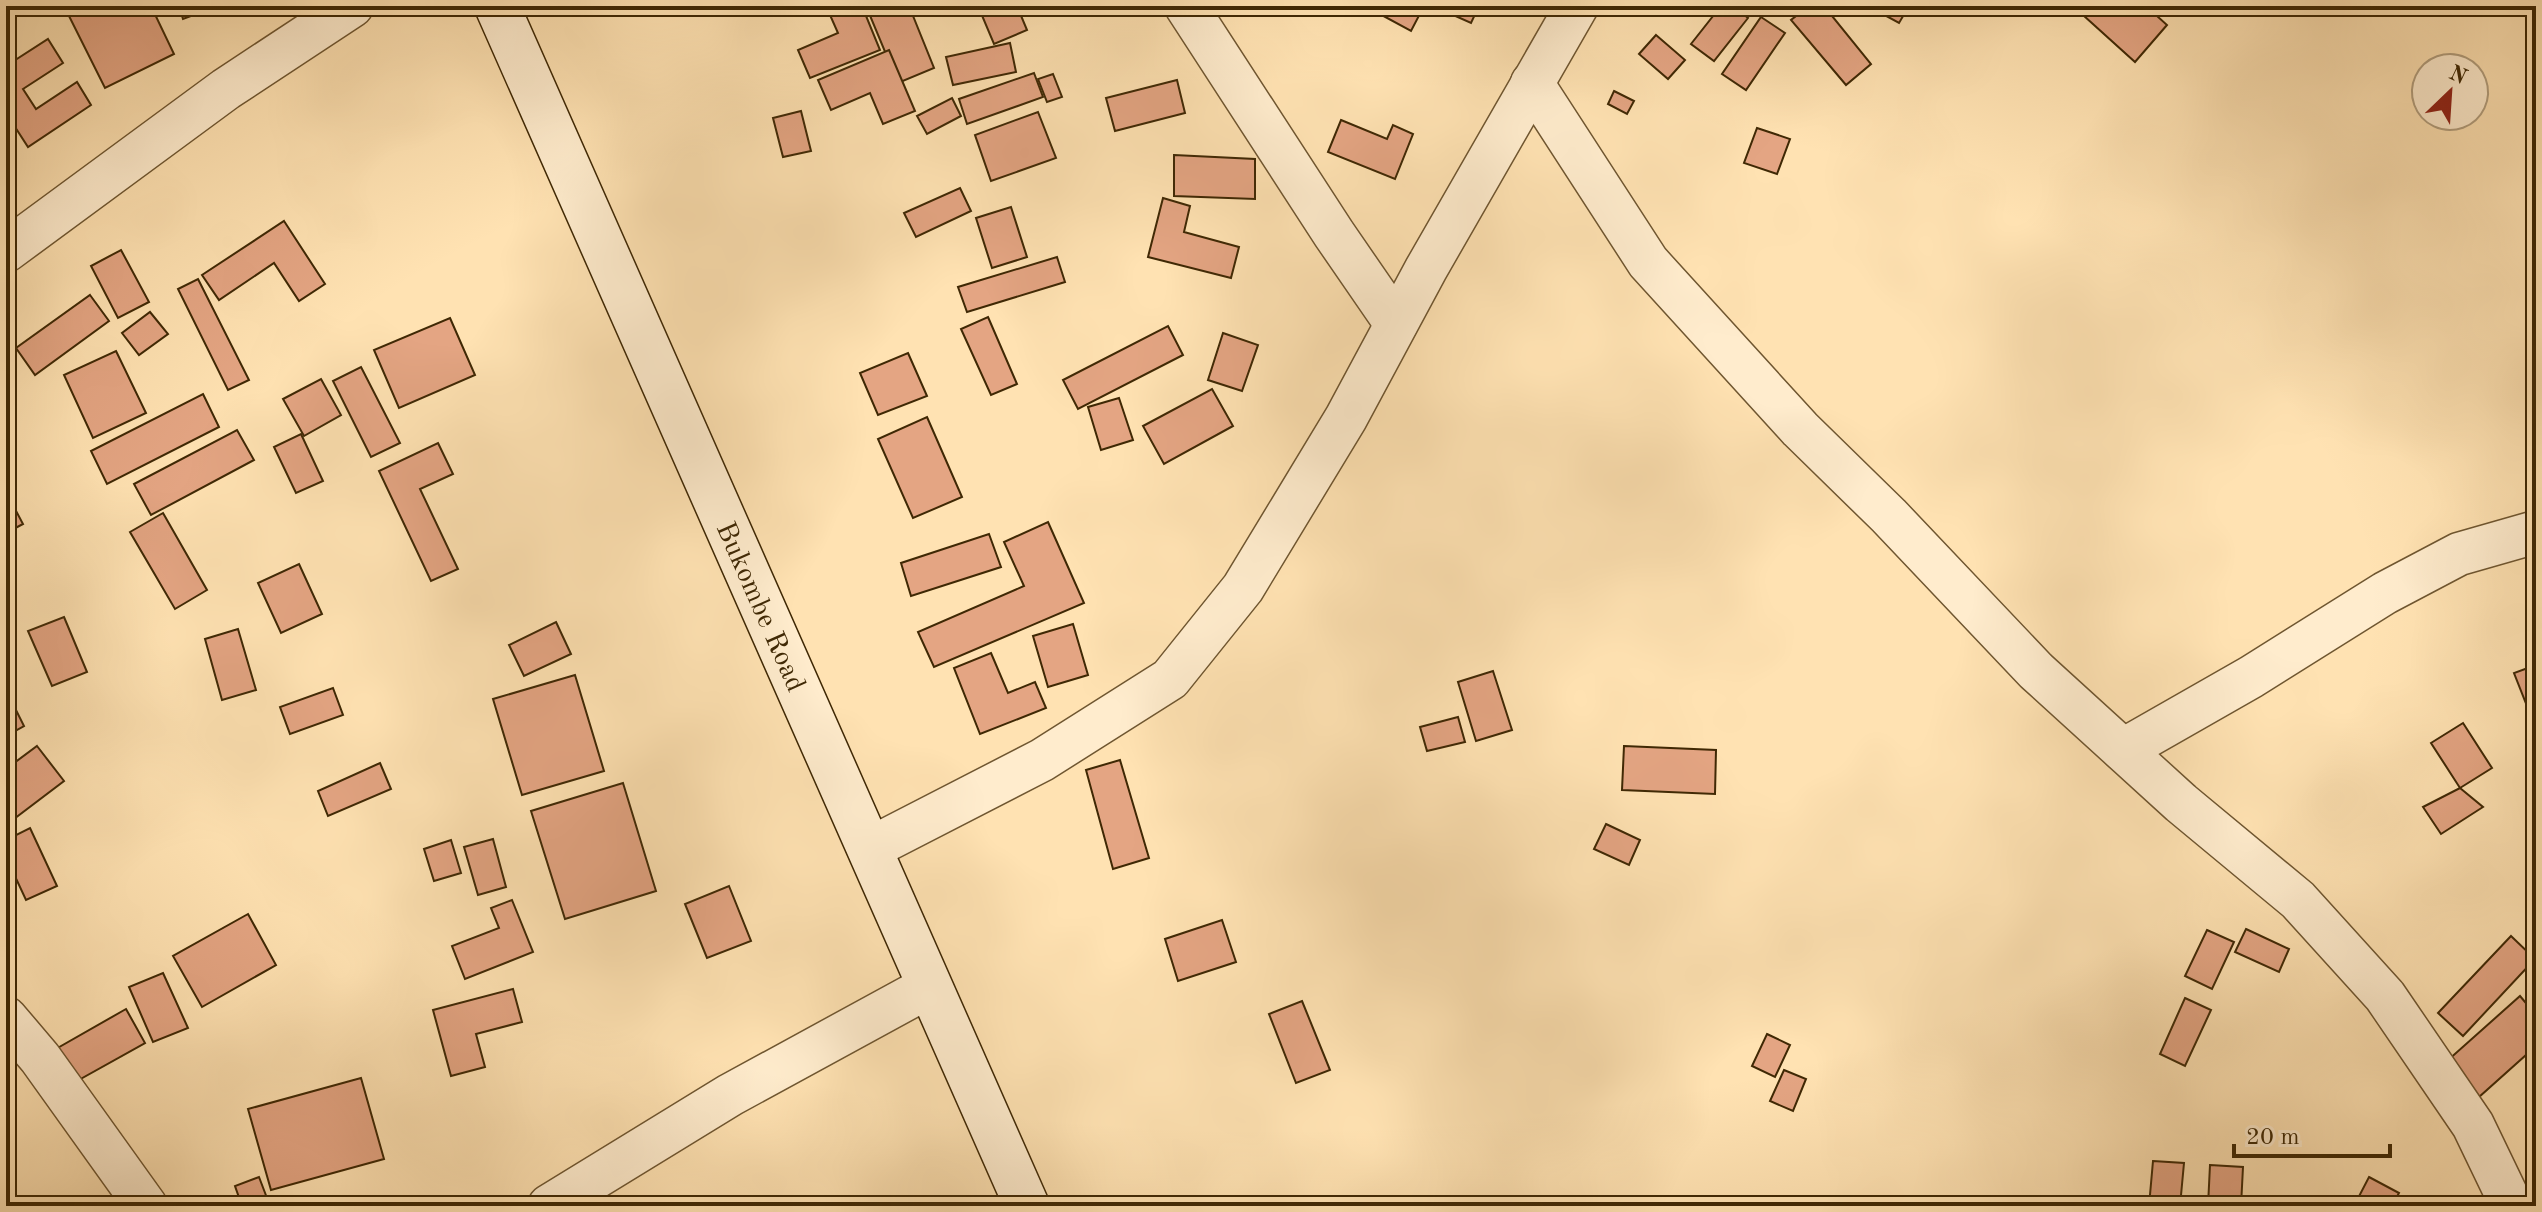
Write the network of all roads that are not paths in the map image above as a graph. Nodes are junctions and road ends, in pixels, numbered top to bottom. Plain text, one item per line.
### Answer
1 (352, 6) edge
2 (497, 6) edge
3 (1186, 6) edge
4 (1577, 6) edge
5 (1532, 83) junction
6 (6, 251) edge
7 (1396, 324) junction
8 (2536, 532) edge
9 (2123, 750) junction
10 (869, 849) junction
11 (930, 986) junction
12 (6, 1018) edge
13 (146, 1206) edge
14 (549, 1206) edge
15 (1027, 1206) edge
16 (2512, 1206) edge

1 - 6 street
2 - 10 main road, Bukombe Road
3 - 7 street
4 - 5 street
5 - 7 street
5 - 9 street
7 - 10 street
8 - 9 street
9 - 16 street
10 - 11 main road, Bukombe Road
11 - 14 street
11 - 15 main road, Bukombe Road
12 - 13 street

